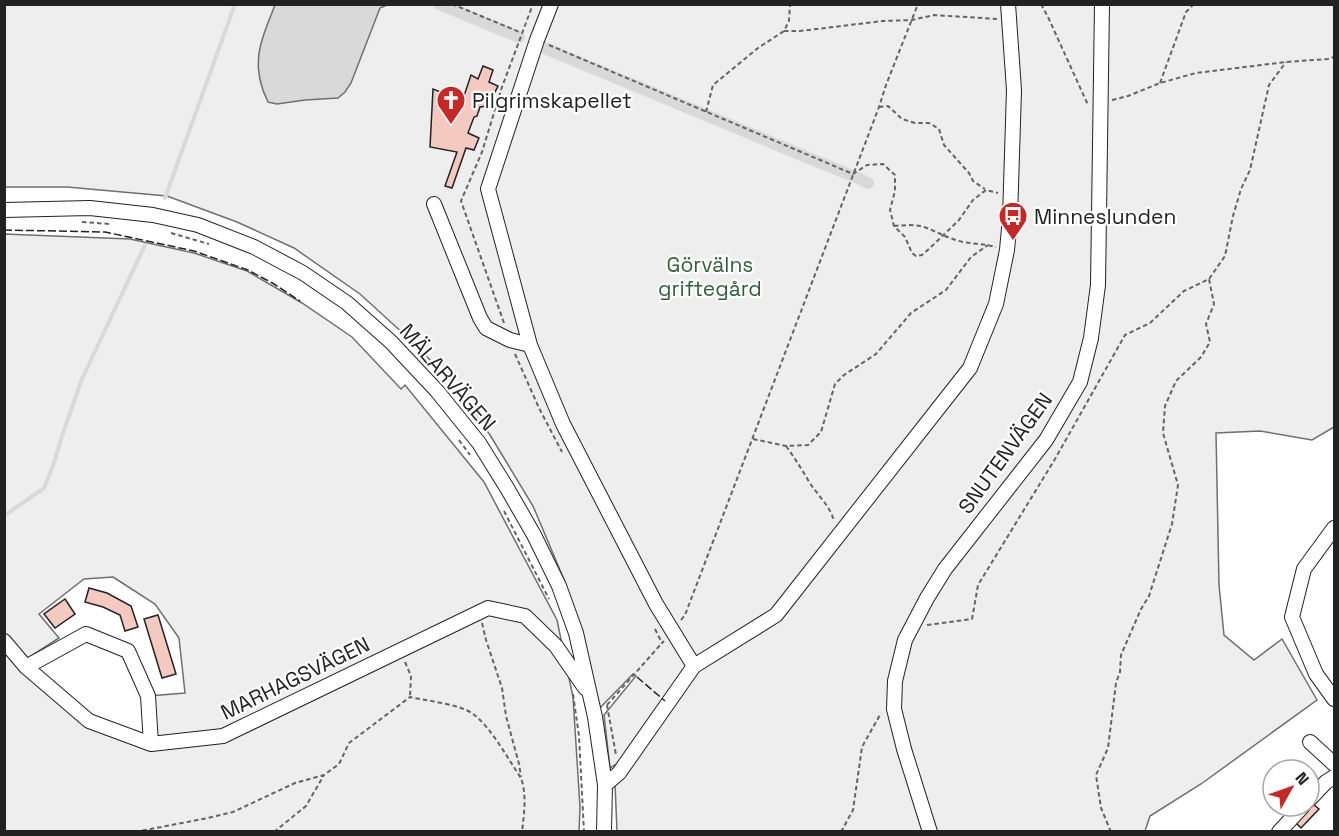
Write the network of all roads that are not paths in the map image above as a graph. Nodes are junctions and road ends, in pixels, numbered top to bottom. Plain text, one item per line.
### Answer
1 (551, 4) edge
2 (1008, 4) edge
3 (1102, 4) edge
4 (435, 204) dead end
5 (4, 210) edge
6 (530, 345) junction
7 (1335, 528) edge
8 (4, 641) edge
9 (694, 666) junction
10 (26, 667) junction
11 (590, 694) junction
12 (1335, 699) edge
13 (1310, 742) dead end
14 (151, 744) junction
15 (1335, 764) edge
16 (1335, 777) edge
17 (605, 784) junction
18 (1321, 787) edge
19 (1292, 818) edge
20 (604, 831) edge
21 (930, 831) edge
22 (1280, 831) edge

1 - 6 street
2 - 9 street
3 - 21 street, SNUTENVÄGEN
4 - 6 street
5 - 11 street, MÄLARVÄGEN
6 - 9 street
7 - 12 street
8 - 10 street, MARHAGSVÄGEN
9 - 17 street
10 - 14 street, MARHAGSVÄGEN
10 - 14 street
11 - 14 street, MARHAGSVÄGEN
11 - 17 street, MÄLARVÄGEN
13 - 15 street
16 - 18 street
17 - 20 street, MÄLARVÄGEN
19 - 22 street

